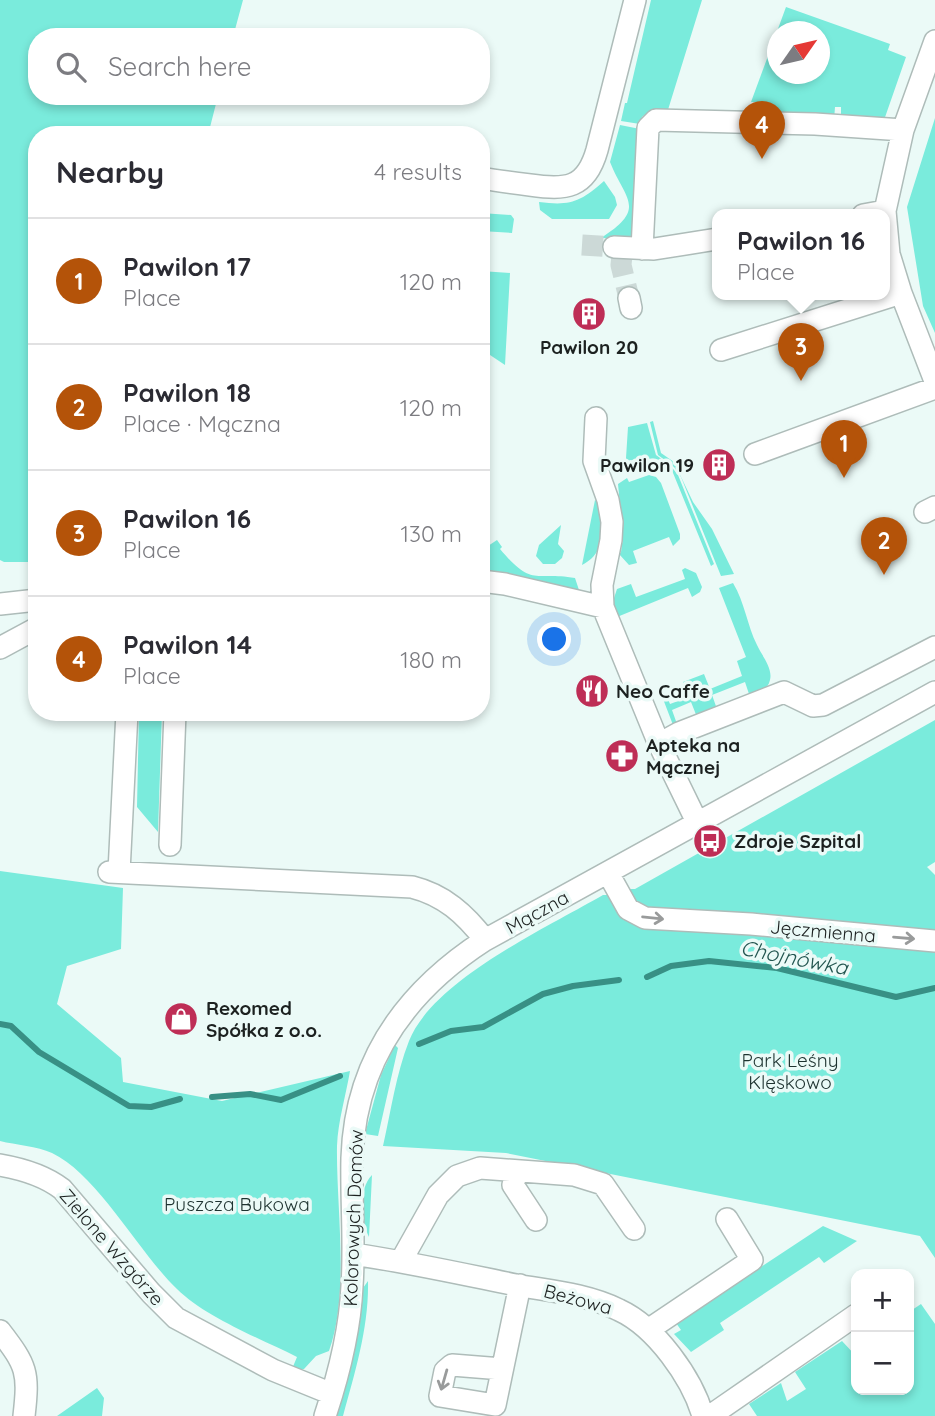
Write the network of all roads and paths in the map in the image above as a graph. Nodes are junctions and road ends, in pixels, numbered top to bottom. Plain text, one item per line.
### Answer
1 (635, 0) edge
2 (935, 41) edge
3 (904, 130) junction
4 (490, 179) edge
5 (885, 209) edge
6 (712, 240) edge
7 (890, 257) edge
8 (901, 293) junction
9 (890, 296) edge
10 (879, 300) edge
11 (721, 350) dead end
12 (935, 381) edge
13 (935, 388) edge
14 (596, 418) dead end
15 (755, 454) dead end
16 (490, 582) edge
17 (28, 601) edge
18 (0, 604) edge
19 (603, 607) junction
20 (28, 633) edge
21 (935, 647) edge
22 (0, 648) edge
23 (935, 692) edge
24 (126, 721) edge
25 (175, 721) edge
26 (659, 744) junction
27 (698, 824) junction
28 (170, 845) dead end
29 (608, 873) junction
30 (485, 940) junction
31 (935, 941) edge
32 (0, 1165) edge
33 (517, 1171) junction
34 (727, 1219) dead end
35 (536, 1220) dead end
36 (634, 1229) dead end
37 (354, 1254) junction
38 (401, 1261) junction
39 (520, 1285) junction
40 (851, 1318) edge
41 (648, 1330) junction
42 (0, 1331) edge
43 (502, 1369) dead end
44 (332, 1394) junction
45 (24, 1416) edge
46 (325, 1416) edge
47 (703, 1416) edge
48 (710, 1416) edge

1 - 4 street
2 - 3 street
3 - 5 street
3 - 6 street
7 - 8 street
8 - 9 street
8 - 12 street
10 - 11 street
13 - 15 street
14 - 19 street
16 - 19 street
17 - 18 street
19 - 26 street
20 - 22 street
21 - 26 street
23 - 27 street, Mączna
24 - 30 street, Mączna
25 - 28 street
26 - 27 street
27 - 29 street, Mączna
29 - 30 street, Mączna
29 -> 31 street, Jęczmienna
30 - 37 street, Kolorowych Domów
32 - 44 street, Zielone Wzgórze
33 - 35 street
33 - 36 street
33 - 38 street
34 - 41 street
37 - 38 street, Beżowa
37 - 44 street, Kolorowych Domów
38 - 39 street, Beżowa
39 - 41 street, Beżowa
39 - 43 street
40 - 48 street
41 - 47 street, Beżowa
42 - 45 street
44 - 46 street, Kolorowych Domów

